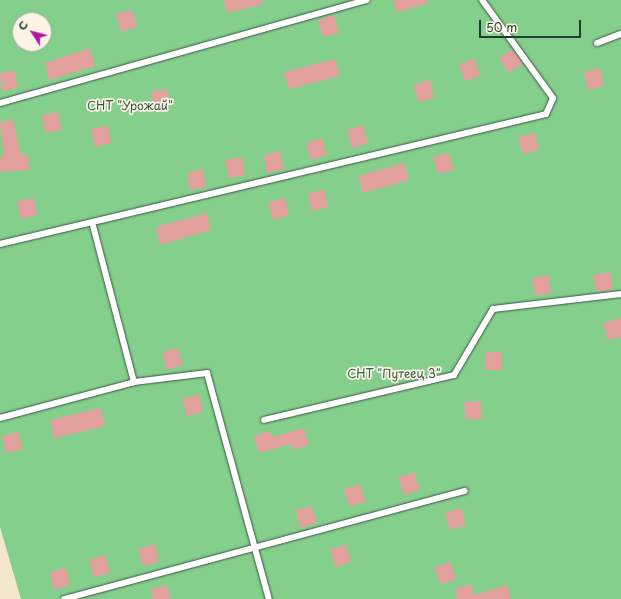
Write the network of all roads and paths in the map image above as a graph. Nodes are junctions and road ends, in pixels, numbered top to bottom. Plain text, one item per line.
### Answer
1 (367, 0) edge
2 (482, 0) edge
3 (621, 34) edge
4 (596, 43) dead end
5 (0, 103) edge
6 (92, 222) junction
7 (0, 244) edge
8 (621, 294) edge
9 (134, 382) junction
10 (0, 418) edge
11 (264, 420) dead end
12 (465, 491) dead end
13 (255, 547) junction
14 (64, 599) edge
15 (269, 599) edge

1 - 5 lane
2 - 6 lane
3 - 4 lane
6 - 7 lane
6 - 9 lane
8 - 11 lane
9 - 10 lane
9 - 13 lane
12 - 13 lane
13 - 14 lane
13 - 15 lane

